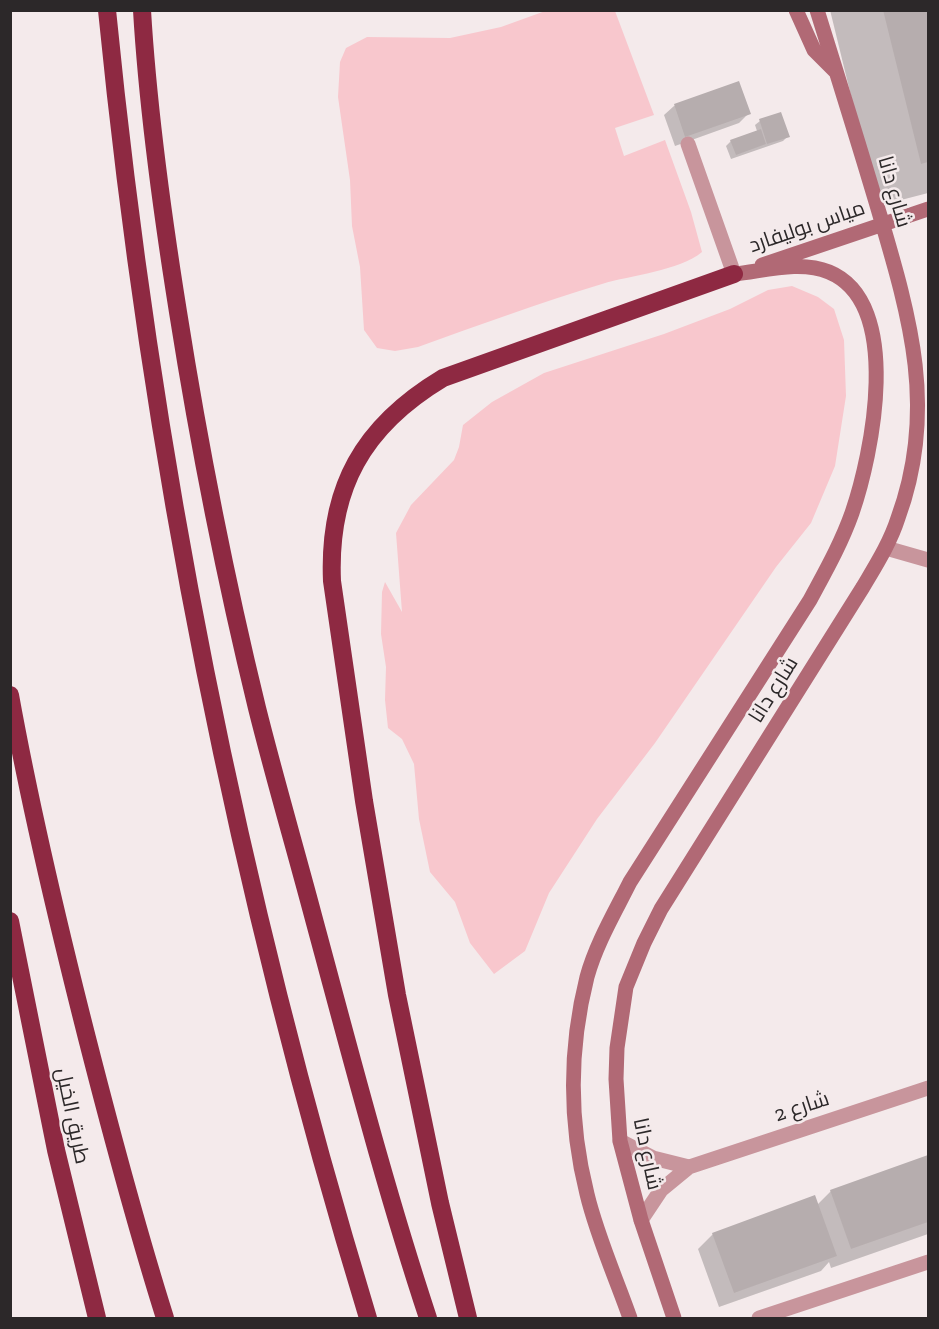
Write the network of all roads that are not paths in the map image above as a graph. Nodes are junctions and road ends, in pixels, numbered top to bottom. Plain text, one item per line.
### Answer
1 (107, 10) edge
2 (142, 10) edge
3 (796, 10) edge
4 (817, 10) edge
5 (837, 73) junction
6 (688, 144) dead end
7 (928, 209) edge
8 (882, 224) junction
9 (734, 274) junction
10 (886, 548) junction
11 (928, 560) edge
12 (10, 695) edge
13 (10, 921) edge
14 (928, 1088) edge
15 (620, 1141) junction
16 (689, 1167) junction
17 (641, 1220) junction
18 (928, 1262) edge
19 (97, 1318) edge
20 (165, 1318) edge
21 (368, 1318) edge
22 (428, 1318) edge
23 (468, 1318) edge
24 (630, 1318) edge
25 (674, 1318) edge
26 (759, 1318) edge

1 - 21 highway
2 - 22 highway
3 - 5 street, شارع دانا
4 - 5 street, شارع دانا
5 - 8 street, شارع دانا
6 - 9 street
7 - 8 street, مياس بوليفارد
8 - 9 street, مياس بوليفارد
8 - 10 street, شارع دانا
9 - 23 highway
9 - 24 street, شارع دانا
10 - 11 street
10 - 15 street, شارع دانا
12 - 20 highway
13 - 19 highway, طريق الخيل
14 - 16 street, شارع 2
15 - 16 street
15 - 17 street, شارع دانا
16 - 17 street, شارع 2
17 - 25 street, شارع دانا
18 - 26 street

